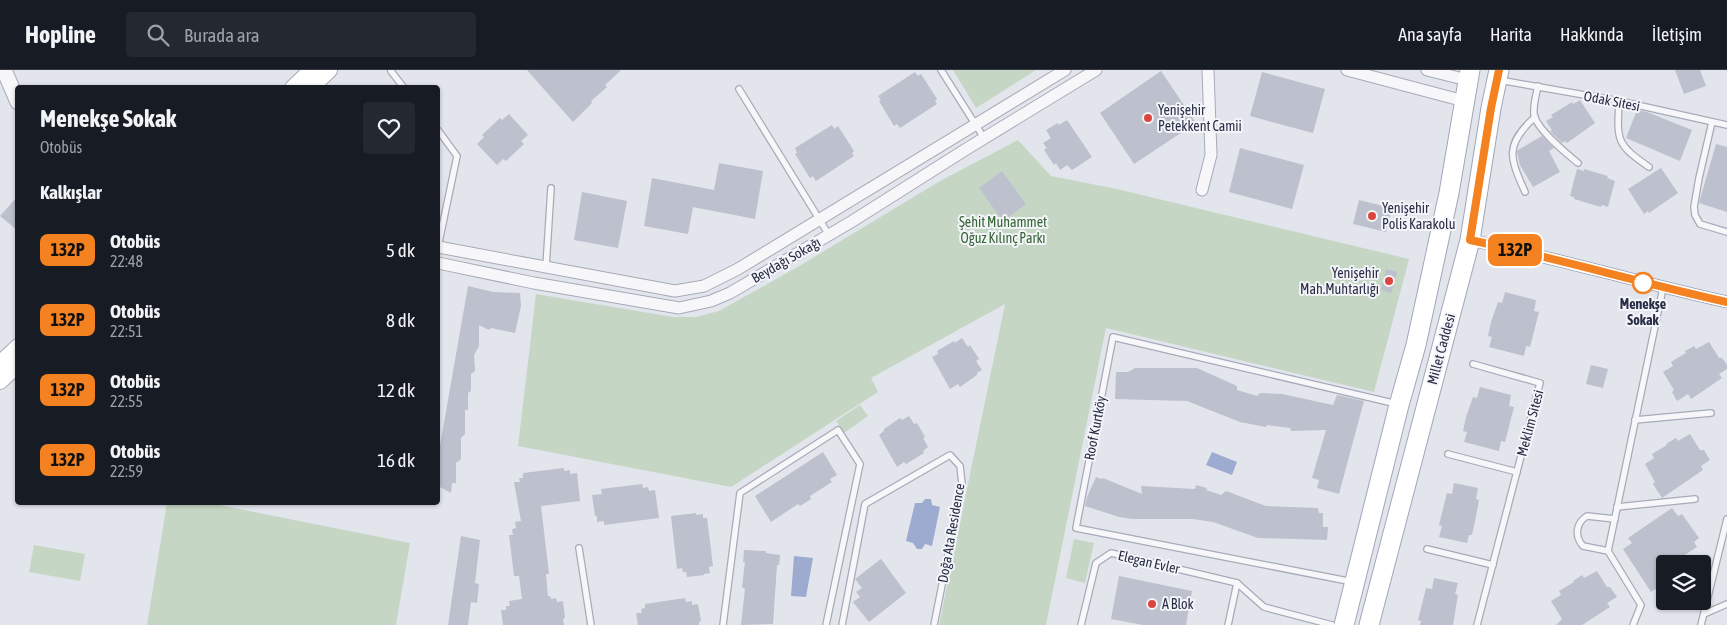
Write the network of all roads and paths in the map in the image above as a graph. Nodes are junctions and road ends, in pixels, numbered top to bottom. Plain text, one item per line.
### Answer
1 (4, 70) edge
2 (312, 70) edge
3 (329, 70) edge
4 (941, 70) edge
5 (1065, 70) edge
6 (1096, 70) edge
7 (1208, 70) edge
8 (1347, 70) edge
9 (1427, 70) edge
10 (391, 71) edge
11 (1469, 75) edge
12 (1497, 79) edge
13 (296, 85) edge
14 (313, 85) edge
15 (402, 85) edge
16 (1538, 86) junction
17 (739, 89) dead end
18 (15, 95) edge
19 (1464, 101) junction
20 (1619, 101) junction
21 (1491, 108) junction
22 (1535, 117) junction
23 (1712, 122) junction
24 (975, 125) junction
25 (1727, 125) edge
26 (440, 133) edge
27 (984, 138) junction
28 (1578, 163) dead end
29 (1649, 167) dead end
30 (551, 188) dead end
31 (1202, 190) dead end
32 (1525, 192) dead end
33 (818, 220) junction
34 (1727, 232) edge
35 (828, 235) junction
36 (440, 237) edge
37 (1470, 240) junction
38 (440, 247) edge
39 (440, 263) edge
40 (546, 267) junction
41 (1663, 288) junction
42 (1727, 302) edge
43 (15, 350) edge
44 (0, 364) edge
45 (1473, 364) dead end
46 (15, 367) edge
47 (0, 381) edge
48 (1399, 405) junction
49 (1711, 413) dead end
50 (1635, 420) junction
51 (1448, 454) dead end
52 (1517, 472) junction
53 (1695, 499) dead end
54 (1617, 508) junction
55 (1615, 519) junction
56 (1727, 519) edge
57 (1725, 531) edge
58 (579, 548) dead end
59 (1427, 549) dead end
60 (1608, 551) junction
61 (1493, 565) junction
62 (1355, 582) junction
63 (1237, 583) junction
64 (1727, 604) edge
65 (1704, 614) junction
66 (591, 625) edge
67 (723, 625) edge
68 (826, 625) edge
69 (842, 625) edge
70 (934, 625) edge
71 (1081, 625) edge
72 (1228, 625) edge
73 (1332, 625) edge
74 (1344, 625) edge
75 (1369, 625) edge
76 (1477, 625) edge
77 (1633, 625) edge
78 (1701, 625) edge

1 - 18 street
2 - 13 main road
3 - 14 main road
4 - 24 lane
5 - 24 street, Beydağı Sokağı
6 - 27 street, Beydağı Sokağı
7 - 31 street
8 - 19 street
9 - 11 street
10 - 15 lane
11 - 12 main road
11 - 19 main road, Millet Caddesi
12 - 16 lane, Odak Sitesi
12 - 21 main road, Millet Caddesi
16 - 20 lane, Odak Sitesi
16 - 22 lane
17 - 33 lane
19 - 21 main road
19 - 48 main road, Millet Caddesi
20 - 23 lane, Odak Sitesi
20 - 29 lane
21 - 37 main road, Millet Caddesi
22 - 28 lane
22 - 32 lane
23 - 25 lane, Odak Sitesi
23 - 34 lane
24 - 27 lane
24 - 33 street, Beydağı Sokağı
26 - 36 lane
27 - 35 street, Beydağı Sokağı
30 - 40 lane
33 - 35 lane
33 - 40 street, Beydağı Sokağı
35 - 39 street, Beydağı Sokağı
37 - 41 street
37 - 75 main road, Millet Caddesi
38 - 40 street, Beydağı Sokağı
41 - 42 street
41 - 50 lane
43 - 44 main road
45 - 52 lane, Meklim Sitesi
46 - 47 main road
48 - 62 main road, Millet Caddesi
48 - 62 lane, Roof Kurtköy
49 - 50 lane
50 - 54 lane
51 - 52 lane, Meklim Sitesi
52 - 61 lane, Meklim Sitesi
53 - 54 lane
54 - 55 lane
55 - 60 lane
55 - 60 lane
56 - 57 lane
57 - 65 lane
58 - 66 lane
59 - 61 lane
60 - 77 lane
61 - 76 lane, Meklim Sitesi
62 - 74 main road, Millet Caddesi
63 - 71 lane, Elegan Evler
63 - 72 lane
63 - 73 lane, Elegan Evler
64 - 65 lane
65 - 78 lane
67 - 68 lane
69 - 70 lane, Doğa Ata Residence

